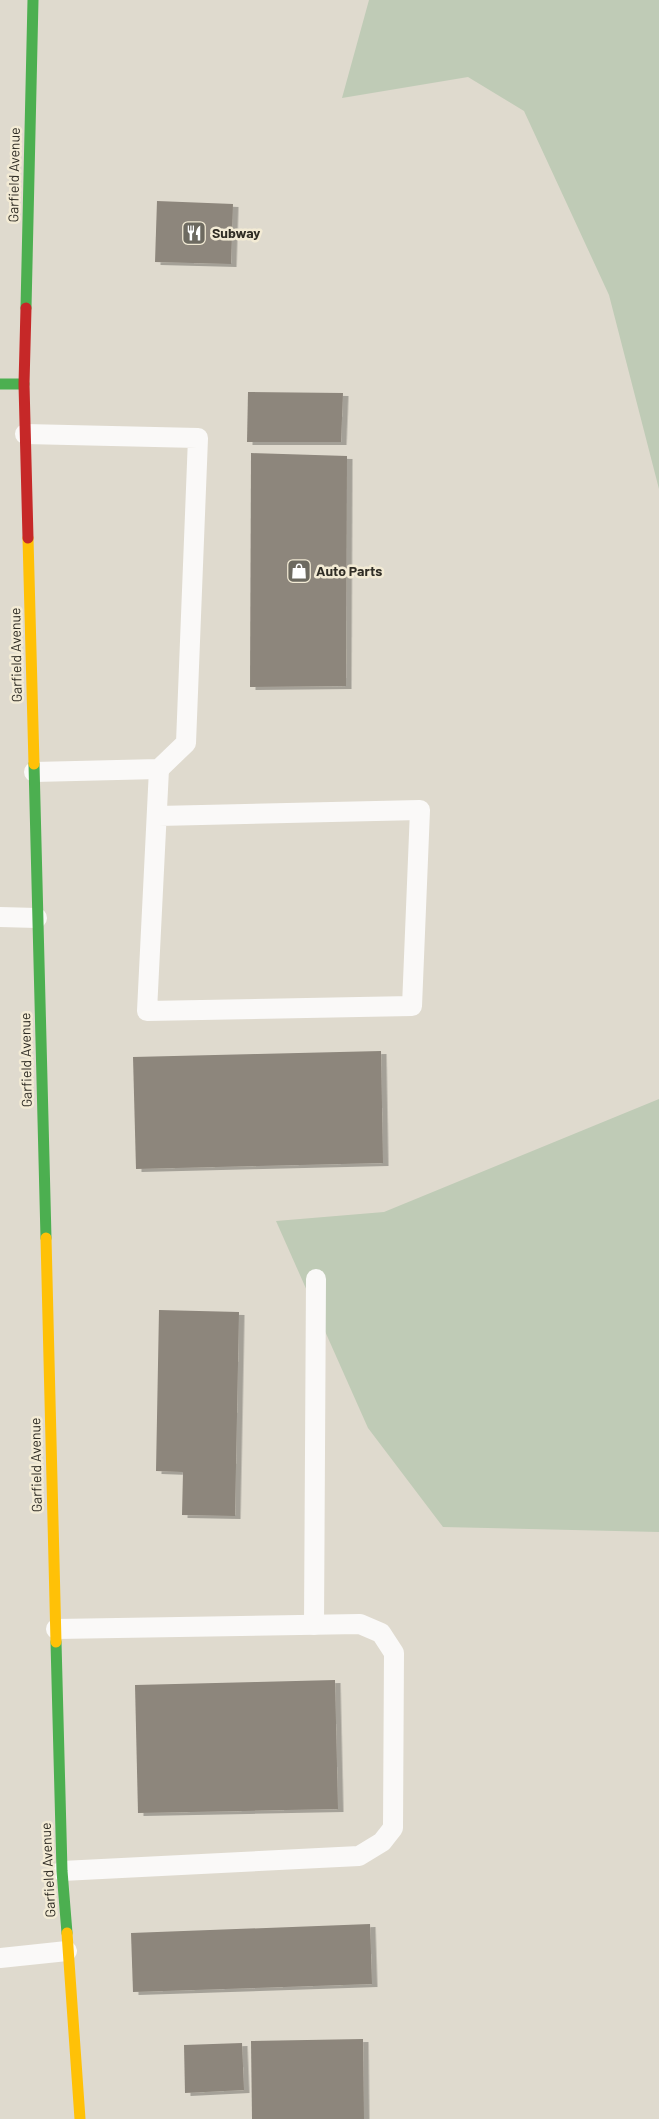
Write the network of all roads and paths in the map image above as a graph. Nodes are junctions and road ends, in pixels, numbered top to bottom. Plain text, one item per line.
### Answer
1 (33, 0) edge
2 (0, 384) edge
3 (24, 384) junction
4 (25, 434) junction
5 (159, 769) junction
6 (34, 772) junction
7 (158, 816) junction
8 (0, 917) edge
9 (37, 918) junction
10 (316, 1279) dead end
11 (314, 1625) junction
12 (56, 1628) junction
13 (62, 1871) junction
14 (68, 1951) junction
15 (0, 1958) edge
16 (80, 2119) edge

1 - 3 main road, Garfield Avenue
2 - 3 main road
3 - 4 main road, Garfield Avenue
4 - 5 lane
4 - 6 main road, Garfield Avenue
5 - 6 lane
5 - 7 lane
6 - 9 main road, Garfield Avenue
7 - 7 lane
8 - 9 lane
9 - 12 main road, Garfield Avenue
10 - 11 lane
11 - 12 lane
11 - 13 lane
12 - 13 main road, Garfield Avenue
13 - 14 main road, Garfield Avenue
14 - 15 lane
14 - 16 main road, Garfield Avenue

